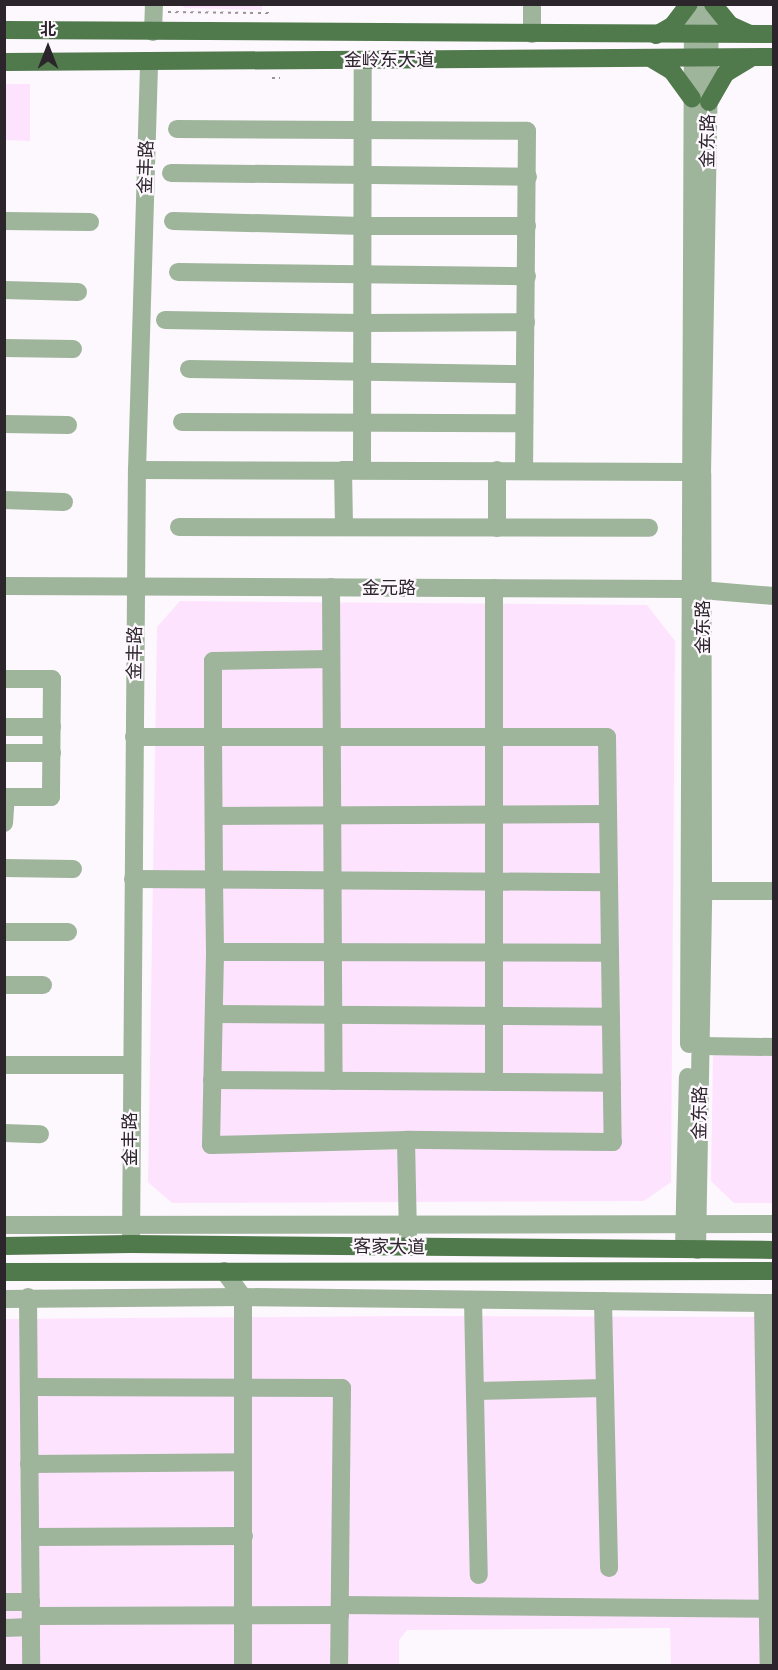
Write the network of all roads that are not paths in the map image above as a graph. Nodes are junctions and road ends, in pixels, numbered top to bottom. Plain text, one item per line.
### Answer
1 (154, 4) edge
2 (532, 4) edge
3 (691, 4) edge
4 (711, 4) edge
5 (4, 30) edge
6 (153, 32) junction
7 (532, 34) junction
8 (766, 34) edge
9 (655, 35) junction
10 (701, 35) junction
11 (774, 57) edge
12 (700, 58) junction
13 (751, 58) junction
14 (652, 59) junction
15 (363, 60) junction
16 (4, 62) edge
17 (148, 62) junction
18 (700, 100) junction
19 (177, 129) dead end
20 (363, 129) junction
21 (171, 173) dead end
22 (363, 177) junction
23 (528, 177) junction
24 (4, 221) edge
25 (173, 221) dead end
26 (90, 222) dead end
27 (363, 226) junction
28 (527, 226) junction
29 (178, 272) dead end
30 (363, 276) junction
31 (526, 276) junction
32 (4, 290) edge
33 (78, 292) dead end
34 (165, 320) dead end
35 (526, 322) junction
36 (362, 323) junction
37 (4, 348) edge
38 (73, 349) dead end
39 (189, 369) dead end
40 (362, 371) junction
41 (525, 374) junction
42 (362, 421) junction
43 (182, 422) dead end
44 (524, 423) junction
45 (4, 424) edge
46 (68, 425) dead end
47 (136, 470) junction
48 (362, 470) junction
49 (497, 470) junction
50 (343, 471) junction
51 (524, 471) junction
52 (689, 472) junction
53 (4, 500) edge
54 (64, 502) dead end
55 (344, 526) junction
56 (179, 527) dead end
57 (497, 528) junction
58 (649, 528) dead end
59 (4, 586) edge
60 (135, 588) junction
61 (331, 588) junction
62 (494, 588) junction
63 (696, 590) junction
64 (774, 596) edge
65 (331, 659) junction
66 (4, 679) edge
67 (4, 727) edge
68 (52, 727) junction
69 (134, 736) junction
70 (213, 736) junction
71 (332, 737) junction
72 (494, 737) junction
73 (4, 753) edge
74 (52, 753) junction
75 (5, 797) edge
76 (608, 814) junction
77 (332, 815) junction
78 (494, 815) junction
79 (214, 816) junction
80 (4, 823) edge
81 (4, 868) edge
82 (73, 869) dead end
83 (133, 879) junction
84 (214, 880) junction
85 (333, 881) junction
86 (494, 881) junction
87 (609, 882) junction
88 (703, 891) junction
89 (774, 891) edge
90 (4, 932) edge
91 (68, 932) dead end
92 (215, 952) junction
93 (333, 953) junction
94 (494, 953) junction
95 (608, 953) junction
96 (4, 984) edge
97 (43, 985) dead end
98 (214, 1014) junction
99 (334, 1015) junction
100 (494, 1016) junction
101 (610, 1017) junction
102 (701, 1046) junction
103 (774, 1047) edge
104 (4, 1065) edge
105 (131, 1065) junction
106 (212, 1080) junction
107 (334, 1080) junction
108 (494, 1082) junction
109 (612, 1083) junction
110 (4, 1133) edge
111 (40, 1134) dead end
112 (406, 1140) junction
113 (408, 1224) junction
114 (692, 1224) junction
115 (774, 1224) edge
116 (4, 1225) edge
117 (130, 1225) junction
118 (131, 1244) junction
119 (4, 1246) edge
120 (408, 1247) junction
121 (691, 1249) junction
122 (774, 1250) edge
123 (224, 1271) junction
124 (774, 1271) edge
125 (4, 1272) edge
126 (28, 1297) junction
127 (243, 1297) junction
128 (4, 1299) edge
129 (473, 1300) junction
130 (603, 1301) junction
131 (768, 1303) edge
132 (29, 1387) junction
133 (242, 1387) junction
134 (605, 1388) junction
135 (475, 1390) junction
136 (243, 1462) junction
137 (29, 1464) junction
138 (244, 1536) junction
139 (30, 1537) junction
140 (609, 1568) dead end
141 (479, 1575) dead end
142 (4, 1602) edge
143 (770, 1609) edge
144 (340, 1610) junction
145 (31, 1615) junction
146 (244, 1615) junction
147 (4, 1628) edge
148 (31, 1665) edge
149 (243, 1665) edge
150 (339, 1665) edge
151 (769, 1665) edge

1 - 6 street
2 - 7 street
3 - 9 main road
3 - 10 street, 金东路
4 - 8 main road
4 - 10 street, 金东路
5 - 6 main road, 金岭东大道
6 - 7 main road, 金岭东大道
7 - 9 main road, 金岭东大道
8 - 10 main road, 金岭东大道
9 - 10 main road, 金岭东大道
10 - 12 street, 金东路
11 - 13 main road, 金岭东大道
12 - 13 main road, 金岭东大道
12 - 14 main road, 金岭东大道
12 - 18 street, 金东路
13 - 18 main road
14 - 15 main road, 金岭东大道
14 - 18 main road
15 - 17 main road, 金岭东大道
15 - 20 street
16 - 17 main road, 金岭东大道
17 - 47 street, 金丰路
18 - 52 street, 金东路
18 - 63 street, 金东路
19 - 20 street
20 - 22 street
20 - 23 street
21 - 22 street
22 - 23 street
22 - 27 street
23 - 28 street
24 - 26 street
25 - 27 street
27 - 28 street
27 - 30 street
28 - 31 street
29 - 30 street
30 - 31 street
30 - 36 street
31 - 35 street
32 - 33 street
34 - 36 street
35 - 36 street
35 - 41 street
36 - 40 street
37 - 38 street
39 - 40 street
40 - 41 street
40 - 42 street
41 - 44 street
42 - 43 street
42 - 44 street
42 - 48 street
44 - 51 street
45 - 46 street
47 - 50 street
47 - 60 street, 金丰路
48 - 49 street
48 - 50 street
49 - 51 street
49 - 57 street
50 - 55 street
51 - 52 street
52 - 63 street, 金东路
53 - 54 street
55 - 56 street
55 - 57 street
57 - 58 street
59 - 60 street, 金元路
60 - 61 street, 金元路
60 - 69 street, 金丰路
61 - 62 street, 金元路
61 - 65 street
62 - 63 street, 金元路
62 - 72 street
63 - 64 street, 金元路
63 - 88 street, 金东路
63 - 114 street, 金东路
65 - 70 street
65 - 71 street
66 - 68 street
67 - 68 street
68 - 74 street
69 - 70 street
69 - 83 street, 金丰路
70 - 71 street
70 - 79 street
71 - 72 street
71 - 77 street
72 - 76 street
72 - 78 street
73 - 74 street
74 - 75 street
75 - 80 street
76 - 78 street
76 - 87 street
77 - 78 street
77 - 79 street
77 - 85 street
78 - 86 street
79 - 84 street
81 - 82 street
83 - 84 street
83 - 105 street, 金丰路
84 - 85 street
84 - 92 street
85 - 86 street
85 - 93 street
86 - 87 street
86 - 94 street
87 - 95 street
88 - 89 street
88 - 102 street, 金东路
90 - 91 street
92 - 93 street
92 - 98 street
93 - 94 street
93 - 99 street
94 - 95 street
94 - 100 street
95 - 101 street
96 - 97 street
98 - 99 street
98 - 106 street
99 - 100 street
99 - 107 street
100 - 101 street
100 - 108 street
101 - 109 street
102 - 103 street
102 - 114 street, 金东路
104 - 105 street
105 - 117 street, 金丰路
106 - 107 street
106 - 112 street
107 - 108 street
108 - 109 street
109 - 112 street
110 - 111 street
112 - 113 street
113 - 114 street
113 - 117 street
113 - 120 street
114 - 115 street
114 - 121 street, 金东路
116 - 117 street
117 - 118 street, 金丰路
118 - 119 main road, 客家大道
118 - 120 main road, 客家大道
120 - 121 main road, 客家大道
121 - 122 main road, 客家大道
123 - 124 main road, 客家大道
123 - 125 main road, 客家大道
123 - 127 street
126 - 127 street
126 - 128 street
126 - 132 street
127 - 129 street
127 - 133 street
129 - 130 street
129 - 135 street
130 - 131 street
130 - 134 street
131 - 143 street
132 - 133 street
132 - 137 street
133 - 136 street
133 - 144 street
134 - 135 street
134 - 140 street
135 - 141 street
136 - 137 street
136 - 138 street
137 - 139 street
138 - 139 street
138 - 146 street
139 - 145 street
142 - 145 street
143 - 144 street
143 - 151 street
144 - 146 street
144 - 150 street
145 - 146 street
145 - 147 street
145 - 148 street
146 - 149 street

